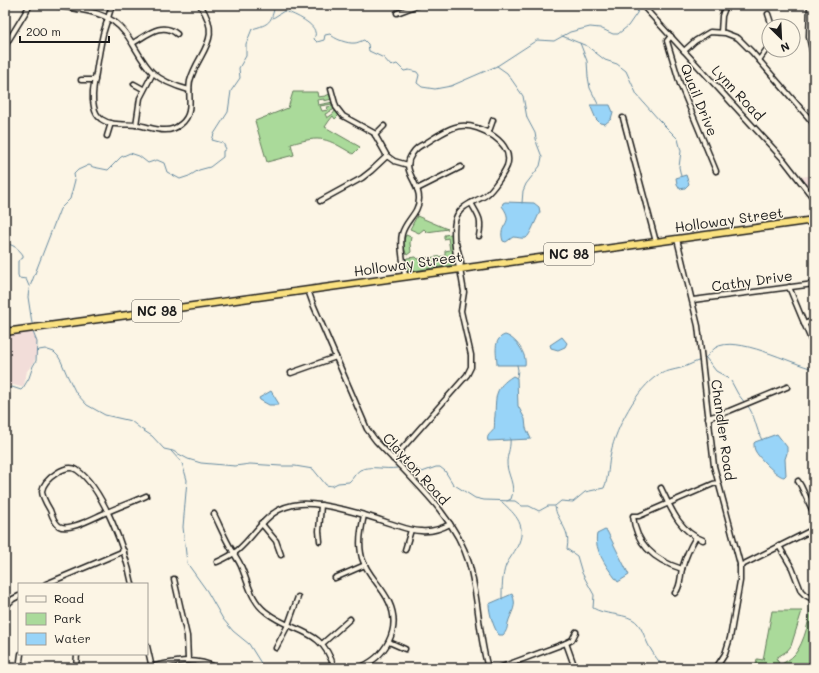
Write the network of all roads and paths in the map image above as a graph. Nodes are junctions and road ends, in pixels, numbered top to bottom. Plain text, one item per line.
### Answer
1 (30, 5) edge
2 (54, 5) edge
3 (112, 5) edge
4 (200, 5) edge
5 (418, 5) edge
6 (642, 5) edge
7 (726, 5) edge
8 (810, 5) edge
9 (409, 7) edge
10 (397, 13) dead end
11 (812, 13) edge
12 (768, 14) dead end
13 (108, 18) junction
14 (769, 18) edge
15 (721, 32) junction
16 (177, 34) dead end
17 (671, 36) junction
18 (133, 43) junction
19 (5, 46) edge
20 (684, 51) junction
21 (761, 57) edge
22 (814, 59) edge
23 (759, 60) junction
24 (153, 73) junction
25 (81, 80) dead end
26 (95, 80) junction
27 (134, 84) dead end
28 (143, 89) junction
29 (331, 89) dead end
30 (189, 90) junction
31 (623, 118) dead end
32 (494, 120) dead end
33 (111, 123) junction
34 (814, 124) edge
35 (136, 125) junction
36 (384, 126) dead end
37 (488, 134) junction
38 (375, 135) junction
39 (107, 136) dead end
40 (387, 156) junction
41 (408, 165) junction
42 (461, 167) dead end
43 (716, 171) dead end
44 (417, 189) junction
45 (814, 199) edge
46 (320, 202) dead end
47 (471, 203) junction
48 (814, 220) edge
49 (479, 236) dead end
50 (677, 239) junction
51 (656, 242) junction
52 (460, 269) junction
53 (405, 276) junction
54 (814, 284) edge
55 (789, 287) junction
56 (308, 290) junction
57 (692, 300) junction
58 (814, 320) edge
59 (804, 324) junction
60 (5, 332) edge
61 (814, 347) edge
62 (336, 357) junction
63 (291, 373) dead end
64 (787, 387) dead end
65 (708, 418) junction
66 (393, 459) junction
67 (798, 481) dead end
68 (718, 482) junction
69 (661, 488) dead end
70 (146, 496) dead end
71 (668, 503) junction
72 (321, 505) junction
73 (107, 512) junction
74 (214, 514) dead end
75 (814, 514) edge
76 (364, 515) junction
77 (261, 523) junction
78 (450, 524) junction
79 (814, 529) edge
80 (411, 530) junction
81 (696, 537) junction
82 (703, 540) dead end
83 (320, 541) dead end
84 (779, 546) junction
85 (405, 550) dead end
86 (124, 551) junction
87 (234, 553) junction
88 (280, 555) dead end
89 (217, 562) dead end
90 (365, 565) junction
91 (740, 566) junction
92 (682, 569) junction
93 (335, 578) dead end
94 (174, 579) dead end
95 (48, 583) edge
96 (132, 583) edge
97 (675, 593) dead end
98 (18, 596) edge
99 (298, 597) dead end
100 (814, 600) edge
101 (5, 607) edge
102 (350, 619) dead end
103 (288, 625) junction
104 (576, 632) dead end
105 (389, 642) junction
106 (322, 644) junction
107 (566, 644) junction
108 (276, 648) dead end
109 (405, 649) dead end
110 (148, 650) edge
111 (21, 655) edge
112 (77, 655) edge
113 (188, 660) junction
114 (152, 667) edge
115 (19, 668) edge
116 (76, 668) edge
117 (146, 668) edge
118 (217, 668) edge
119 (334, 668) edge
120 (358, 668) edge
121 (488, 668) edge
122 (499, 668) edge
123 (575, 668) edge
124 (717, 668) edge

1 - 19 street
2 - 13 street
3 - 13 street
4 - 30 street
5 - 9 street
6 - 17 street, Lynn Road
7 - 15 street
8 - 11 street
9 - 10 street
11 - 22 street
12 - 14 street
13 - 18 street
13 - 26 street
15 - 20 street
15 - 23 street
16 - 18 street
17 - 20 street, Lynn Road
17 - 43 street, Quail Drive
18 - 24 street
20 - 45 street, Lynn Road
21 - 23 street
23 - 34 street
24 - 28 street
24 - 30 street
25 - 26 street
26 - 33 street
27 - 28 street
28 - 35 street
29 - 38 street
30 - 35 street
31 - 51 street
32 - 37 street
33 - 35 street
33 - 39 street
36 - 38 street
37 - 41 street
37 - 47 street
38 - 40 street
40 - 41 street
40 - 46 street
41 - 44 street
42 - 44 street
44 - 53 street
47 - 49 street
47 - 52 street
48 - 50 highway, Holloway Street / NC 98
50 - 51 highway, Holloway Street / NC 98
50 - 57 street, Chandler Road
51 - 52 highway, Holloway Street / NC 98
52 - 53 highway, Holloway Street / NC 98
52 - 66 street
53 - 56 highway, Holloway Street / NC 98
54 - 55 street, Cathy Drive
55 - 57 street, Cathy Drive
55 - 59 street
56 - 60 highway, Holloway Street / NC 98
56 - 62 street, Clayton Road
57 - 65 street, Chandler Road
58 - 59 street
59 - 61 street
62 - 63 street
62 - 66 street, Clayton Road
64 - 65 street
65 - 68 street, Chandler Road
66 - 78 street, Clayton Road
67 - 75 street
68 - 71 street
68 - 91 street, Chandler Road
69 - 71 street
70 - 73 street
71 - 81 street
71 - 92 street
72 - 76 street
72 - 77 street
72 - 83 street
73 - 73 street
73 - 86 street
74 - 87 street
76 - 80 street
76 - 90 street
77 - 87 street
77 - 88 street
78 - 80 street
78 - 121 street, Clayton Road
79 - 84 street
80 - 85 street
81 - 82 street
81 - 92 street
84 - 91 street
84 - 100 street
86 - 95 street
86 - 96 street
87 - 89 street
87 - 103 street
90 - 93 street
90 - 105 street
91 - 124 street, Chandler Road
92 - 97 street
94 - 113 street
98 - 101 street
99 - 103 street
102 - 106 street
103 - 106 street
103 - 108 street
104 - 107 street
105 - 109 street
105 - 120 street
106 - 119 street
107 - 122 street
107 - 123 street
110 - 114 street
111 - 115 street
112 - 116 street
113 - 114 street
113 - 118 street
114 - 117 street

